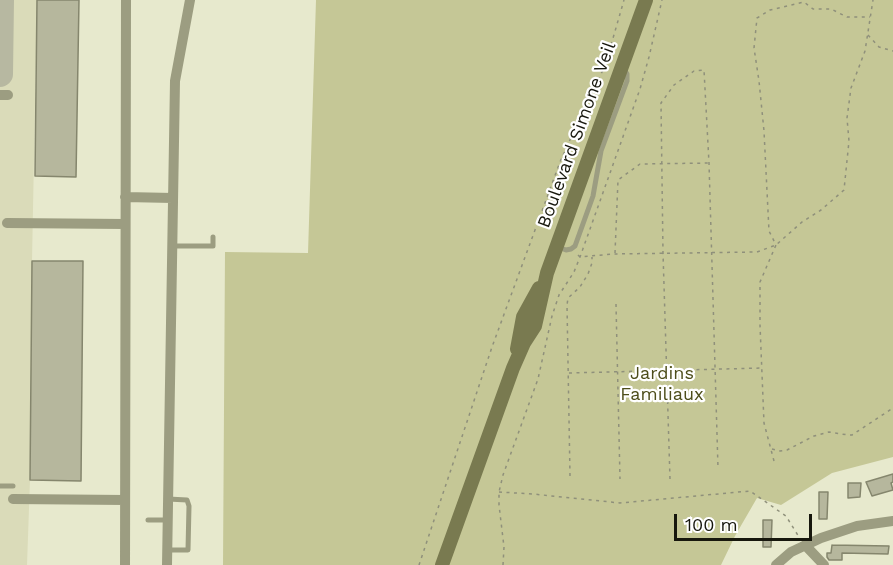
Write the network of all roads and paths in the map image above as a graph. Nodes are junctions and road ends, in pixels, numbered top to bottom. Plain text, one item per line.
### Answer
1 (126, 0) edge
2 (190, 0) edge
3 (624, 0) edge
4 (663, 0) edge
5 (873, 0) edge
6 (644, 3) edge
7 (870, 17) junction
8 (868, 34) junction
9 (893, 51) edge
10 (709, 163) junction
11 (662, 164) junction
12 (125, 197) junction
13 (173, 198) junction
14 (8, 223) dead end
15 (125, 224) junction
16 (213, 237) dead end
17 (776, 245) junction
18 (172, 246) junction
19 (712, 252) junction
20 (663, 253) junction
21 (615, 254) junction
22 (592, 256) junction
23 (580, 257) junction
24 (616, 304) dead end
25 (762, 368) junction
26 (715, 369) junction
27 (666, 371) junction
28 (618, 372) junction
29 (568, 374) junction
30 (893, 408) edge
31 (771, 449) junction
32 (774, 461) dead end
33 (718, 468) dead end
34 (570, 476) dead end
35 (620, 479) dead end
36 (670, 479) dead end
37 (0, 486) edge
38 (13, 486) dead end
39 (499, 492) junction
40 (13, 499) dead end
41 (168, 499) junction
42 (125, 500) junction
43 (148, 520) dead end
44 (167, 520) junction
45 (893, 521) edge
46 (805, 545) junction
47 (167, 550) junction
48 (125, 565) edge
49 (166, 565) edge
50 (419, 565) edge
51 (442, 565) edge
52 (503, 565) edge
53 (776, 565) edge
54 (825, 565) edge

1 - 12 street
2 - 13 street
3 - 50 path
4 - 23 path
5 - 7 path
6 - 51 main road, Boulevard Simone Veil
7 - 8 path
7 - 17 path
8 - 9 path
8 - 17 path
10 - 11 path
10 - 11 path
10 - 19 path
11 - 20 path
11 - 21 path
12 - 13 street
12 - 15 street
13 - 18 street
14 - 15 street
15 - 42 street
16 - 18 lane
17 - 19 path
17 - 25 path
18 - 41 street
19 - 20 path
19 - 26 path
20 - 21 path
20 - 27 path
21 - 22 path
22 - 23 path
22 - 29 path
23 - 39 path
24 - 28 path
25 - 26 path
25 - 31 path
26 - 27 path
26 - 33 path
27 - 28 path
27 - 36 path
28 - 29 path
28 - 35 path
29 - 34 path
30 - 31 path
31 - 32 path
37 - 38 lane
39 - 46 path
39 - 52 path
40 - 42 street
41 - 44 street
41 - 47 lane
42 - 48 street
43 - 44 lane
44 - 47 street
45 - 46 street
46 - 53 street
46 - 54 street
47 - 49 street

